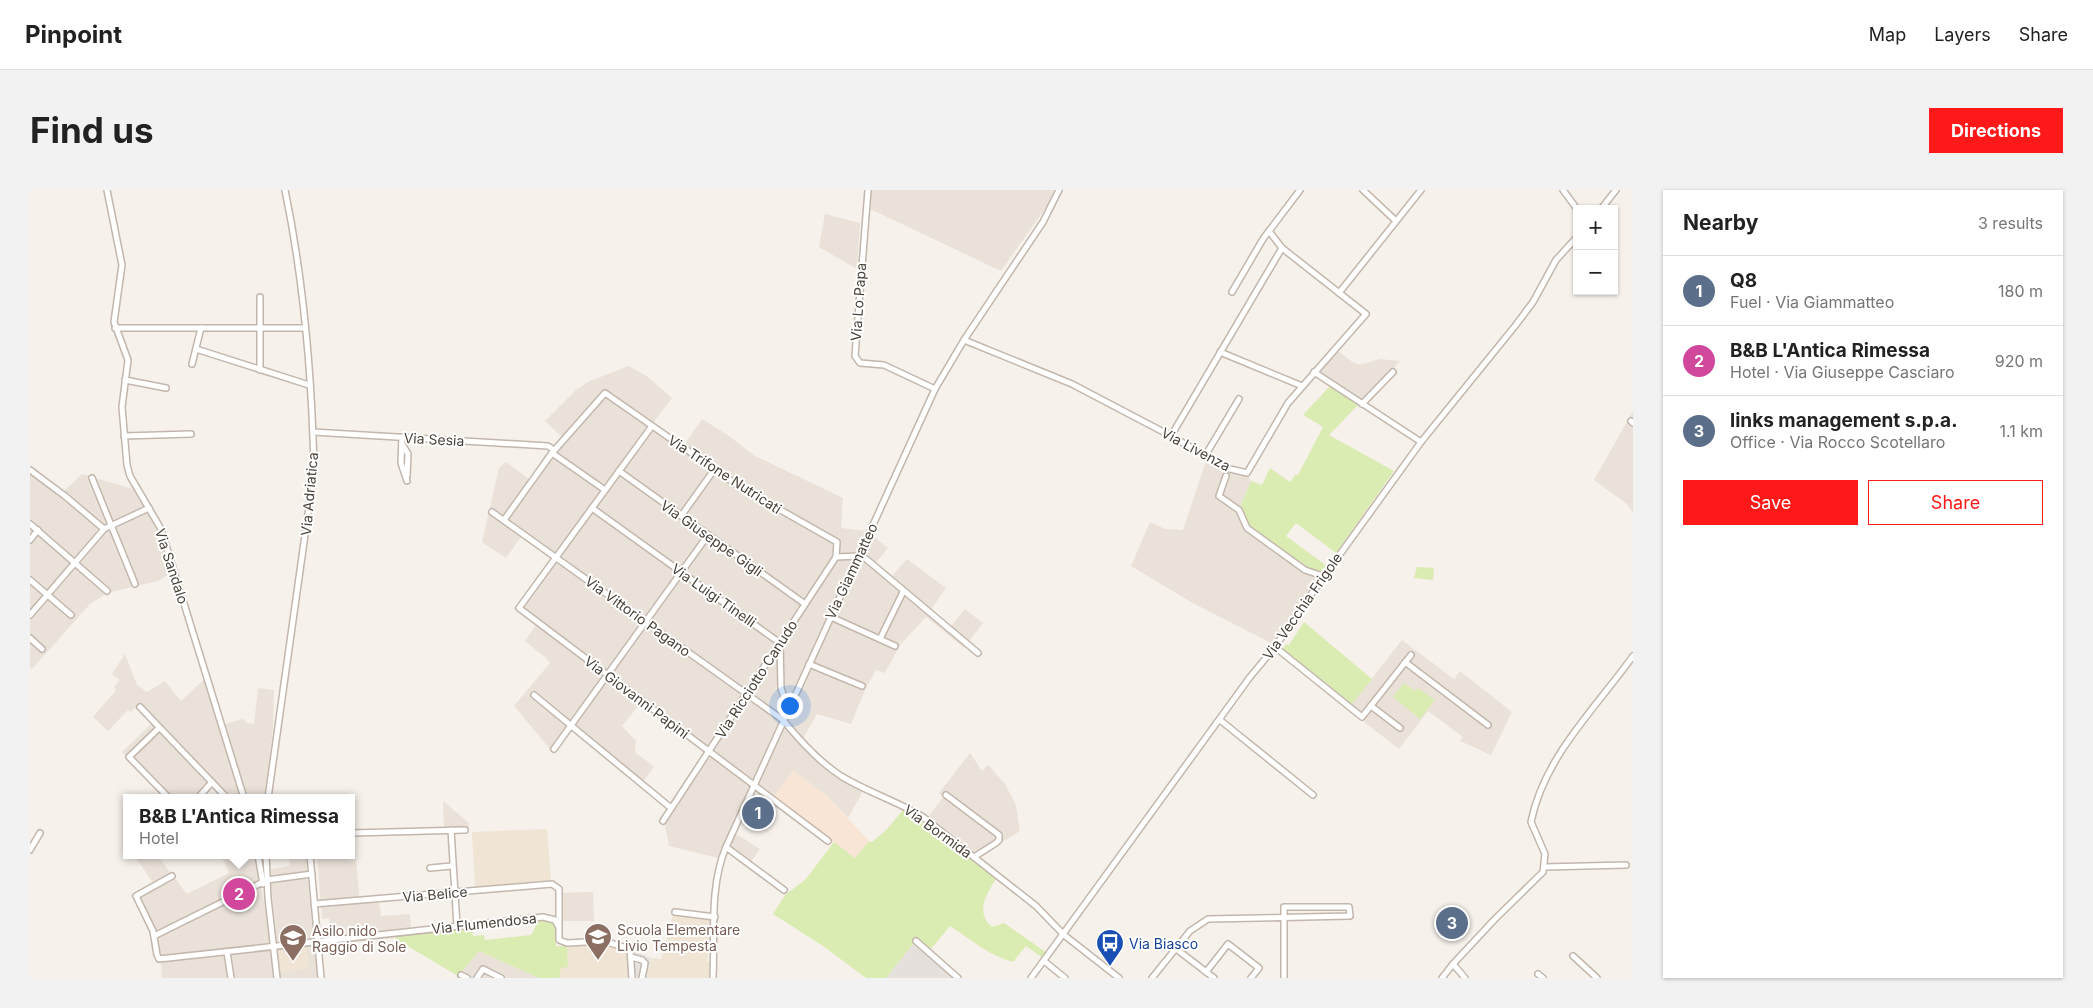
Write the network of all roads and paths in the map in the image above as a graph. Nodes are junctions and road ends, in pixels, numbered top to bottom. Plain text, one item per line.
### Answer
1 (107, 190) edge
2 (285, 190) edge
3 (868, 190) edge
4 (1059, 190) edge
5 (1300, 190) edge
6 (1364, 190) edge
7 (1421, 190) edge
8 (1563, 190) edge
9 (1616, 190) edge
10 (1574, 205) edge
11 (1604, 205) edge
12 (1396, 221) junction
13 (1269, 231) junction
14 (1573, 241) edge
15 (1282, 248) junction
16 (1232, 292) dead end
17 (1339, 294) junction
18 (260, 297) dead end
19 (115, 328) junction
20 (200, 328) junction
21 (261, 328) junction
22 (304, 328) junction
23 (964, 340) junction
24 (196, 349) junction
25 (1220, 352) junction
26 (192, 364) dead end
27 (260, 370) junction
28 (1314, 372) junction
29 (1393, 372) dead end
30 (125, 380) junction
31 (309, 385) junction
32 (1302, 386) junction
33 (166, 388) dead end
34 (935, 389) junction
35 (1239, 399) dead end
36 (1362, 404) junction
37 (652, 426) junction
38 (313, 432) junction
39 (191, 434) dead end
40 (124, 436) junction
41 (1171, 436) junction
42 (402, 440) junction
43 (1421, 442) junction
44 (553, 451) junction
45 (1205, 456) junction
46 (30, 470) edge
47 (714, 470) junction
48 (618, 472) junction
49 (1226, 476) dead end
50 (92, 478) dead end
51 (605, 490) junction
52 (149, 508) junction
53 (592, 508) junction
54 (492, 512) dead end
55 (681, 516) junction
56 (504, 520) junction
57 (30, 524) edge
58 (111, 525) junction
59 (104, 529) junction
60 (38, 530) junction
61 (708, 535) junction
62 (30, 540) edge
63 (859, 556) junction
64 (836, 557) junction
65 (556, 558) junction
66 (76, 563) junction
67 (681, 572) junction
68 (1323, 576) junction
69 (30, 580) edge
70 (135, 584) dead end
71 (107, 591) dead end
72 (903, 592) junction
73 (47, 595) junction
74 (805, 604) junction
75 (30, 615) edge
76 (71, 615) dead end
77 (830, 617) junction
78 (645, 622) junction
79 (30, 638) edge
80 (880, 639) junction
81 (780, 642) junction
82 (895, 646) dead end
83 (1275, 648) junction
84 (42, 649) dead end
85 (978, 654) dead end
86 (1411, 655) dead end
87 (1633, 656) edge
88 (1405, 662) junction
89 (809, 664) junction
90 (607, 674) junction
91 (862, 686) dead end
92 (746, 694) junction
93 (534, 695) dead end
94 (1371, 706) junction
95 (140, 708) dead end
96 (788, 710) junction
97 (783, 720) junction
98 (1220, 720) junction
99 (1488, 725) dead end
100 (570, 726) junction
101 (159, 728) junction
102 (1400, 728) dead end
103 (554, 749) dead end
104 (708, 751) junction
105 (212, 782) junction
106 (754, 786) junction
107 (165, 794) edge
108 (202, 794) edge
109 (223, 794) edge
110 (243, 794) edge
111 (268, 794) edge
112 (1313, 795) dead end
113 (946, 796) dead end
114 (671, 808) junction
115 (663, 821) dead end
116 (451, 830) junction
117 (465, 830) dead end
118 (40, 833) dead end
119 (355, 833) edge
120 (828, 841) dead end
121 (726, 847) junction
122 (30, 850) edge
123 (974, 857) junction
124 (259, 859) edge
125 (266, 859) edge
126 (310, 859) edge
127 (1626, 865) dead end
128 (452, 866) junction
129 (1544, 867) junction
130 (430, 868) dead end
131 (312, 874) junction
132 (172, 876) dead end
133 (265, 881) junction
134 (784, 890) dead end
135 (455, 892) junction
136 (314, 904) junction
137 (675, 912) dead end
138 (715, 917) junction
139 (1284, 917) junction
140 (457, 926) junction
141 (558, 926) junction
142 (1064, 935) junction
143 (154, 936) junction
144 (317, 941) junction
145 (916, 941) dead end
146 (274, 947) junction
147 (1175, 948) junction
148 (227, 952) junction
149 (1573, 956) dead end
150 (631, 957) junction
151 (1044, 961) junction
152 (1452, 964) junction
153 (1206, 972) junction
154 (231, 978) edge
155 (277, 978) edge
156 (321, 978) edge
157 (477, 978) edge
158 (501, 978) edge
159 (632, 978) edge
160 (642, 978) edge
161 (713, 978) edge
162 (958, 978) edge
163 (1031, 978) edge
164 (1065, 978) edge
165 (1119, 978) edge
166 (1152, 978) edge
167 (1214, 978) edge
168 (1251, 978) edge
169 (1284, 978) edge
170 (1442, 978) edge
171 (1465, 978) edge
172 (1597, 978) edge

1 - 19 street, Via Sandalo
2 - 22 street, Via Adriatica
3 - 34 street, Via Lo Papa
4 - 23 street, Via Giammatteo
5 - 13 street
6 - 12 street
7 - 12 street
8 - 10 street
9 - 11 street
12 - 17 street
13 - 15 street
13 - 16 street
14 - 43 street, Via Vecchia Frigole
15 - 17 street
15 - 25 street
17 - 28 street, Via Livenza
18 - 21 street
19 - 20 street
19 - 30 street, Via Sandalo
20 - 21 street
20 - 24 street
21 - 22 street
21 - 27 street
22 - 31 street, Via Adriatica
23 - 34 street, Via Giammatteo
23 - 41 street, Via Livenza
24 - 26 street
24 - 27 street
25 - 32 street
25 - 41 street
27 - 31 street
28 - 32 street, Via Livenza
28 - 36 street
29 - 36 street
30 - 33 street
30 - 40 street, Via Sandalo
31 - 38 street, Via Adriatica
32 - 45 street, Via Livenza
34 - 63 street, Via Giammatteo
35 - 45 street
36 - 43 street
37 - 44 street, Via Trifone Nutricati
37 - 47 street, Via Trifone Nutricati
37 - 48 street
38 - 42 street, Via Sesia
38 - 111 street, Via Adriatica
39 - 40 street
40 - 52 street, Via Sandalo
41 - 45 street, Via Livenza
42 - 42 street
42 - 44 street, Via Sesia
43 - 68 street, Via Vecchia Frigole
44 - 51 street
44 - 56 street
46 - 59 street
47 - 55 street
47 - 64 street, Via Trifone Nutricati
48 - 51 street
48 - 55 street, Via Giuseppe Gigli
49 - 68 street
50 - 58 street
51 - 53 street
52 - 58 street
52 - 110 street, Via Sandalo
53 - 65 street
53 - 67 street, Via Luigi Tinelli
54 - 56 street, Via Vittorio Pagano
55 - 61 street, Via Giuseppe Gigli
56 - 65 street, Via Vittorio Pagano
57 - 60 street
58 - 59 street
58 - 70 street
59 - 66 street
60 - 62 street
60 - 66 street
61 - 67 street
61 - 74 street, Via Giuseppe Gigli
63 - 64 street
63 - 72 street
63 - 77 street, Via Giammatteo
64 - 74 street, Via Ricciotto Canudo
65 - 78 street, Via Vittorio Pagano
65 - 90 street, Via Giovanni Papini
66 - 71 street
66 - 73 street
67 - 78 street
67 - 81 street, Via Luigi Tinelli
68 - 83 street, Via Vecchia Frigole
69 - 73 street
72 - 80 street
72 - 85 street
73 - 75 street
73 - 76 street
74 - 81 street, Via Ricciotto Canudo
77 - 80 street
77 - 89 street, Via Giammatteo
78 - 90 street
78 - 92 street, Via Vittorio Pagano
79 - 84 street
80 - 82 street
81 - 92 street, Via Ricciotto Canudo
81 - 96 street
83 - 94 street
83 - 98 street, Via Vecchia Frigole
86 - 88 street
87 - 129 street
88 - 94 street
88 - 99 street
89 - 91 street
89 - 96 street, Via Giammatteo
90 - 100 street
90 - 104 street, Via Giovanni Papini
92 - 97 street, Via Vittorio Pagano
92 - 104 street, Via Ricciotto Canudo
93 - 100 street
94 - 102 street
95 - 101 street
96 - 97 street, Via Giammatteo
97 - 106 street, Via Giammatteo
97 - 123 street, Via Bormida
98 - 112 street
98 - 142 street, Via Vecchia Frigole
100 - 103 street
100 - 114 street
101 - 105 street
101 - 107 street
104 - 106 street, Via Giovanni Papini
104 - 114 street, Via Ricciotto Canudo
105 - 108 street
105 - 109 street
106 - 120 street, Via Giovanni Papini
106 - 121 street, Via Giammatteo
113 - 123 street
114 - 115 street, Via Ricciotto Canudo
116 - 117 street
116 - 119 street
116 - 128 street
118 - 122 street
121 - 134 street
121 - 138 street, Via Giammatteo
123 - 142 street, Via Bormida
124 - 133 street
125 - 133 street
126 - 131 street
127 - 129 street
128 - 130 street
128 - 135 street
129 - 152 street
131 - 133 street
131 - 136 street
132 - 143 street
133 - 143 street
133 - 146 street
135 - 136 street, Via Belice
135 - 140 street
135 - 141 street, Via Belice
136 - 144 street
137 - 138 street
138 - 161 street, Via Giammatteo
139 - 139 street
139 - 147 street
139 - 169 street
140 - 141 street, Via Flumendosa
140 - 144 street, Via Flumendosa
141 - 150 street
142 - 151 street, Via Vecchia Frigole
142 - 165 street, Via Bormida
143 - 148 street, Via Flumendosa
144 - 146 street, Via Flumendosa
144 - 156 street
145 - 162 street
146 - 148 street, Via Flumendosa
146 - 155 street
147 - 153 street
147 - 166 street
148 - 154 street
149 - 172 street
150 - 159 street
150 - 160 street
151 - 163 street, Via Vecchia Frigole
151 - 164 street
152 - 170 street
152 - 171 street
153 - 167 street
153 - 168 street
157 - 158 street

